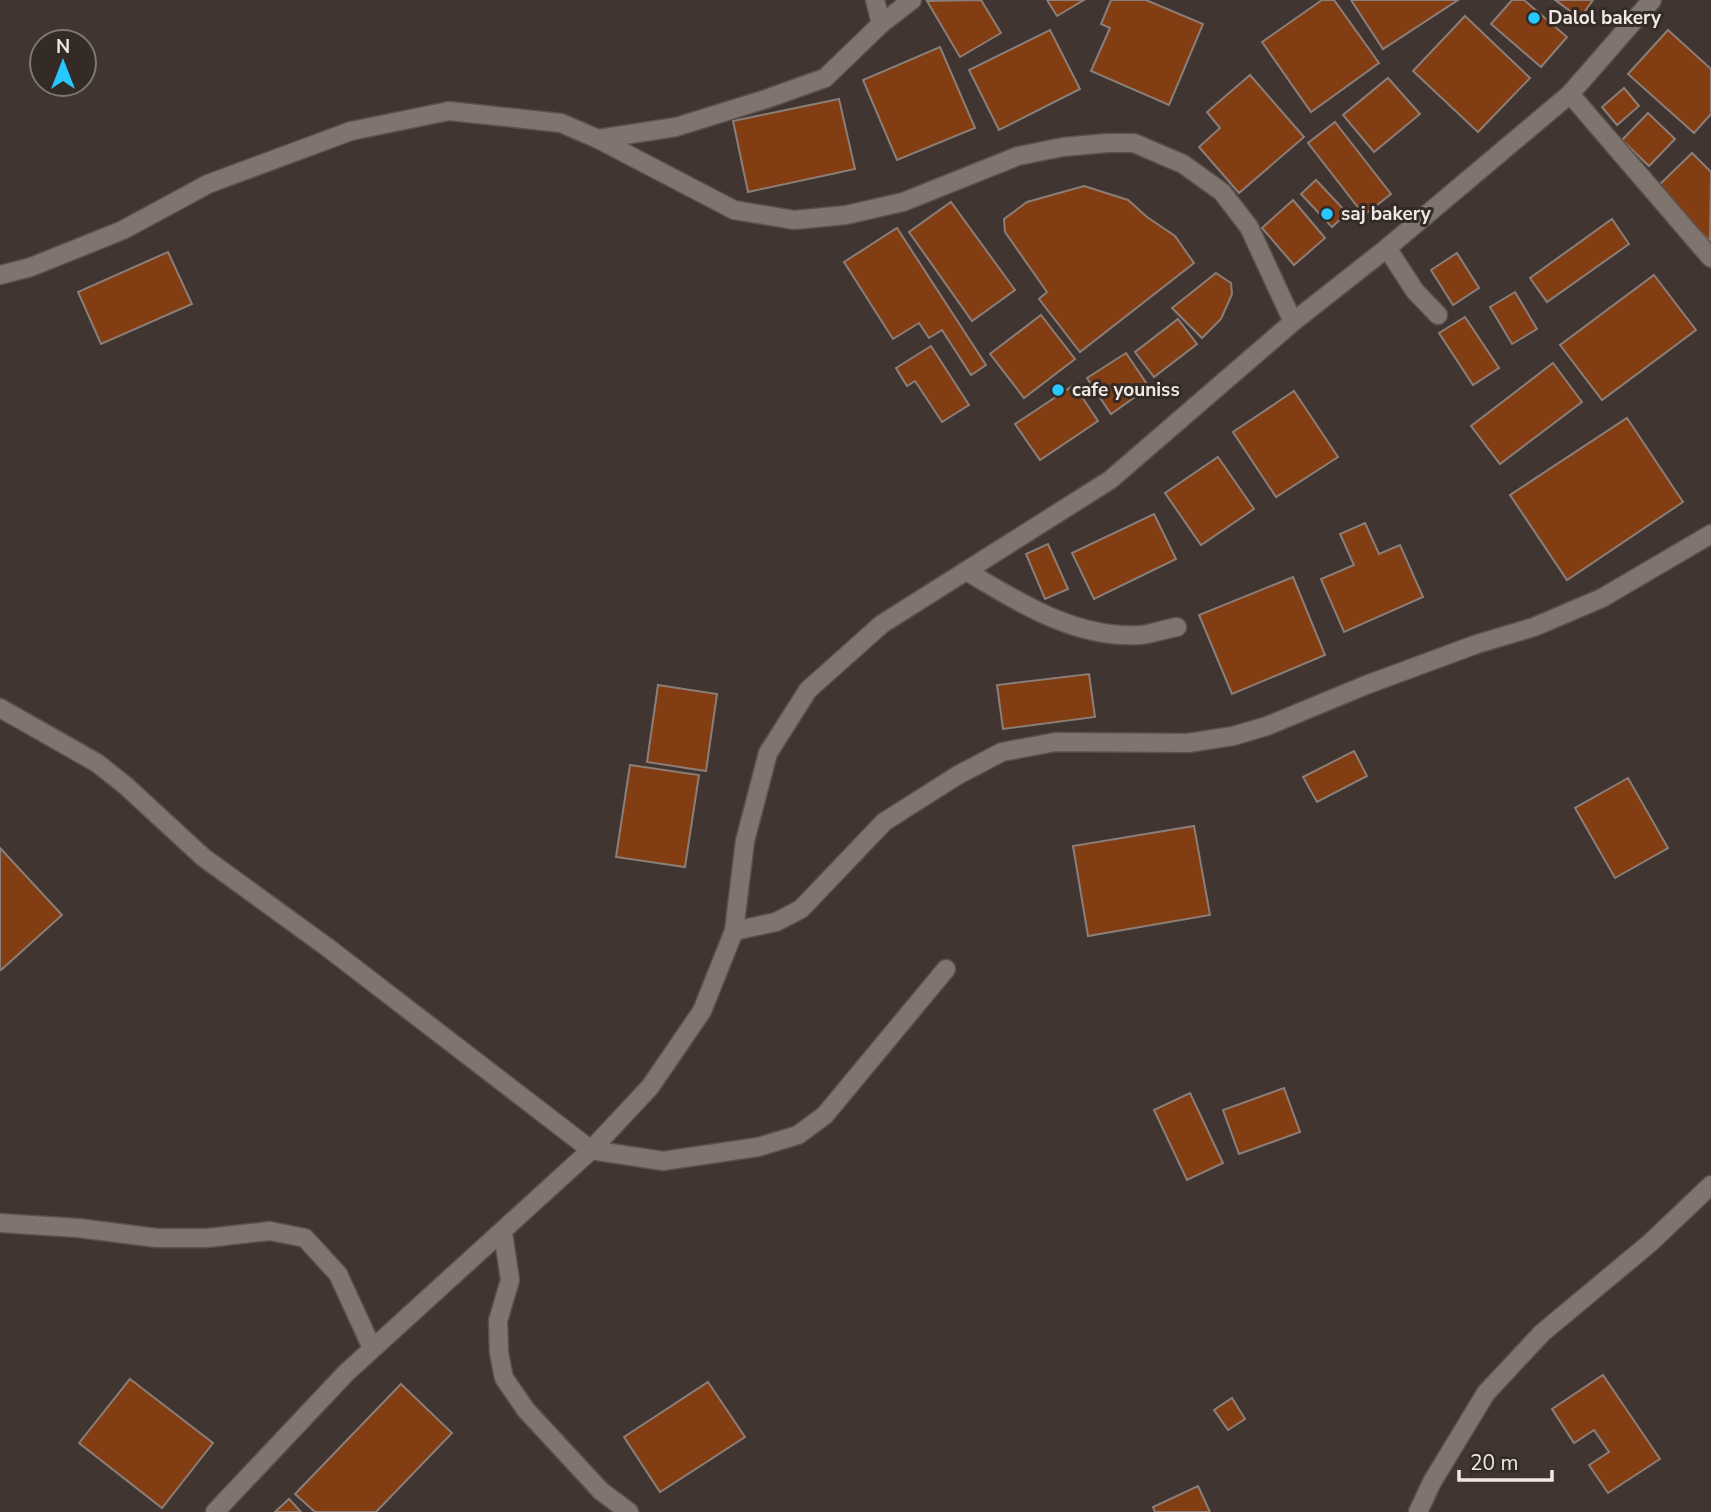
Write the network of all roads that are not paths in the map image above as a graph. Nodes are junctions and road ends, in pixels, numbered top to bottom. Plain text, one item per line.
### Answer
1 (875, 0) edge
2 (912, 0) edge
3 (1652, 0) edge
4 (881, 24) junction
5 (1570, 94) junction
6 (598, 139) junction
7 (1387, 248) junction
8 (1711, 258) edge
9 (0, 275) edge
10 (1438, 315) dead end
11 (1293, 322) junction
12 (1711, 534) edge
13 (966, 571) junction
14 (1177, 626) dead end
15 (0, 708) edge
16 (734, 932) junction
17 (946, 969) dead end
18 (591, 1150) junction
19 (1711, 1185) edge
20 (0, 1223) edge
21 (503, 1233) junction
22 (372, 1348) junction
23 (215, 1512) edge
24 (629, 1512) edge
25 (1418, 1512) edge

1 - 4 street
2 - 4 street
3 - 5 street
4 - 6 street
5 - 7 street
5 - 8 street
6 - 9 street
6 - 11 street
7 - 10 street
7 - 11 street
11 - 13 street
12 - 16 street
13 - 14 street
13 - 16 street
15 - 18 street
16 - 18 street
17 - 18 street
18 - 21 street
19 - 25 street
20 - 22 street
21 - 22 street
21 - 24 street
22 - 23 street

